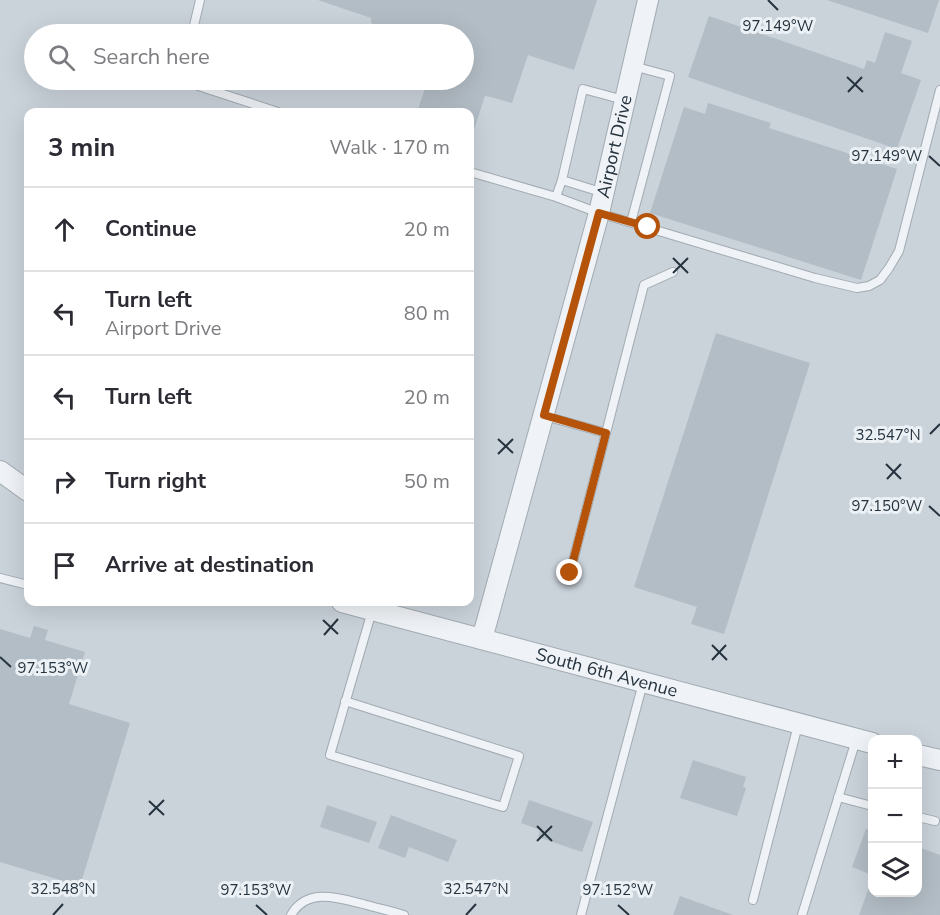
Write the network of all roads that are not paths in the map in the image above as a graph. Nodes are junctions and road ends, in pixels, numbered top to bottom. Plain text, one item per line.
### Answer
1 (200, 0) edge
2 (648, 0) edge
3 (194, 24) edge
4 (633, 66) junction
5 (208, 90) edge
6 (940, 90) edge
7 (625, 100) junction
8 (265, 108) edge
9 (474, 173) edge
10 (562, 180) junction
11 (604, 193) junction
12 (556, 197) junction
13 (599, 213) junction
14 (631, 222) junction
15 (673, 272) dead end
16 (544, 415) junction
17 (606, 433) junction
18 (0, 471) edge
19 (24, 488) edge
20 (570, 573) dead end
21 (0, 578) edge
22 (24, 584) edge
23 (357, 606) edge
24 (372, 610) junction
25 (482, 639) junction
26 (643, 682) junction
27 (345, 701) junction
28 (798, 723) junction
29 (865, 741) edge
30 (922, 755) edge
31 (940, 760) edge
32 (838, 797) junction
33 (868, 805) edge
34 (922, 818) edge
35 (934, 821) dead end
36 (753, 900) dead end
37 (291, 915) edge
38 (404, 915) edge
39 (581, 915) edge
40 (802, 915) edge

1 - 3 lane
2 - 4 street, Airport Drive
4 - 7 street, Airport Drive
4 - 14 lane
5 - 8 lane
6 - 14 lane
7 - 10 lane
7 - 11 street, Airport Drive
9 - 12 lane
10 - 11 lane
10 - 12 lane
11 - 13 street, Airport Drive
12 - 13 lane
13 - 14 lane
13 - 16 street, Airport Drive
15 - 17 lane
16 - 17 lane
16 - 25 street, Airport Drive
17 - 20 lane
18 - 19 street
21 - 22 lane
23 - 24 street, South 6th Avenue
24 - 25 street, South 6th Avenue
24 - 27 lane
25 - 26 street, South 6th Avenue
26 - 28 street, South 6th Avenue
26 - 39 lane
27 - 27 lane
28 - 29 street, South 6th Avenue
28 - 36 lane
29 - 32 lane
30 - 31 street
32 - 33 lane
32 - 40 lane
34 - 35 lane
37 - 38 lane

